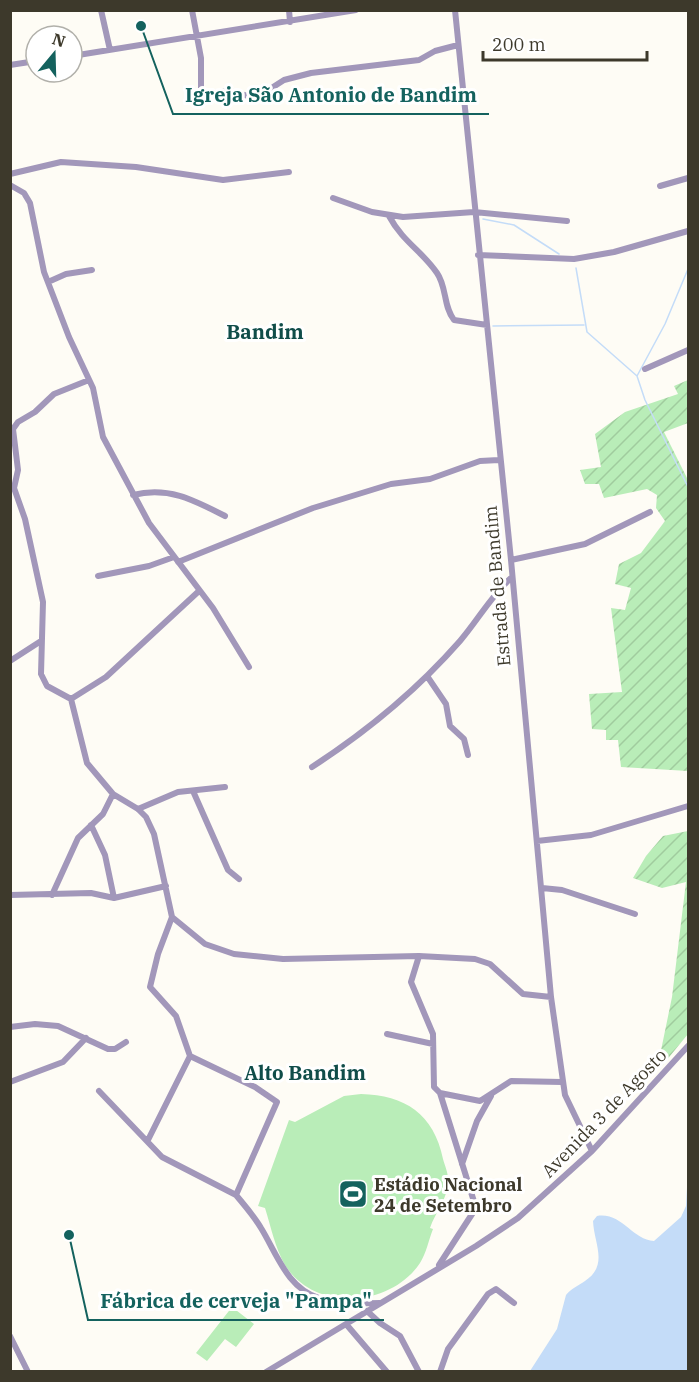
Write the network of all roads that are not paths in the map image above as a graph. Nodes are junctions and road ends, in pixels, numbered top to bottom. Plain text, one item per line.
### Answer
1 (101, 10) edge
2 (192, 10) edge
3 (289, 10) edge
4 (356, 10) edge
5 (455, 10) edge
6 (290, 22) junction
7 (199, 37) junction
8 (458, 45) junction
9 (110, 50) junction
10 (84, 54) edge
11 (289, 172) dead end
12 (10, 174) edge
13 (688, 178) edge
14 (10, 185) edge
15 (660, 186) dead end
16 (333, 198) dead end
17 (474, 212) junction
18 (389, 216) junction
19 (567, 221) dead end
20 (688, 231) edge
21 (478, 255) junction
22 (92, 270) dead end
23 (48, 282) junction
24 (487, 325) junction
25 (688, 350) edge
26 (645, 369) dead end
27 (89, 380) junction
28 (499, 460) junction
29 (133, 495) junction
30 (650, 512) dead end
31 (225, 516) dead end
32 (176, 560) junction
33 (511, 560) junction
34 (98, 576) dead end
35 (512, 577) junction
36 (200, 591) junction
37 (41, 641) junction
38 (10, 661) edge
39 (249, 668) dead end
40 (427, 676) junction
41 (71, 699) junction
42 (468, 755) dead end
43 (312, 767) dead end
44 (225, 787) dead end
45 (193, 791) junction
46 (112, 794) junction
47 (688, 806) edge
48 (138, 809) junction
49 (91, 825) junction
50 (537, 842) junction
51 (239, 879) dead end
52 (165, 886) junction
53 (542, 888) junction
54 (10, 895) edge
55 (52, 895) junction
56 (114, 898) junction
57 (635, 914) dead end
58 (172, 916) junction
59 (419, 956) junction
60 (551, 997) junction
61 (10, 1027) edge
62 (387, 1034) dead end
63 (86, 1038) junction
64 (126, 1042) dead end
65 (433, 1044) junction
66 (688, 1046) edge
67 (190, 1056) junction
68 (11, 1080) edge
69 (562, 1082) junction
70 (99, 1091) dead end
71 (440, 1093) junction
72 (491, 1096) junction
73 (148, 1140) junction
74 (592, 1151) junction
75 (462, 1164) junction
76 (236, 1195) junction
77 (438, 1267) junction
78 (380, 1303) junction
79 (514, 1303) dead end
80 (367, 1311) junction
81 (346, 1324) junction
82 (11, 1338) edge
83 (28, 1371) edge
84 (266, 1371) edge
85 (387, 1371) edge
86 (419, 1371) edge
87 (440, 1371) edge

1 - 9 street
2 - 7 street
3 - 6 street
4 - 6 street
5 - 8 street, Estrada de Bandim
6 - 7 street
7 - 8 street
7 - 9 street
8 - 17 street, Estrada de Bandim
9 - 10 street
11 - 12 street
13 - 15 street
14 - 23 street
16 - 18 street
17 - 18 street
17 - 19 street
17 - 21 street, Estrada de Bandim
18 - 24 street
20 - 21 street
21 - 24 street, Estrada de Bandim
22 - 23 street
23 - 27 street
24 - 28 street, Estrada de Bandim
25 - 26 street
27 - 29 street
27 - 37 street
28 - 32 street
28 - 33 street, Estrada de Bandim
29 - 31 street
29 - 32 street
30 - 33 street
32 - 34 street
32 - 36 street
33 - 35 street, Estrada de Bandim
35 - 40 street
35 - 50 street, Estrada de Bandim
36 - 39 street
36 - 41 street
37 - 38 street
37 - 41 street
40 - 42 street
40 - 43 street
41 - 46 street
44 - 45 street
45 - 48 street
45 - 51 street
46 - 48 street
46 - 49 street
47 - 50 street
48 - 52 street
49 - 55 street
49 - 56 street
50 - 53 street, Estrada de Bandim
52 - 56 street
52 - 58 street
53 - 57 street
53 - 60 street, Estrada de Bandim
54 - 55 street
55 - 56 street
58 - 59 street
58 - 67 street
59 - 60 street
59 - 65 street
60 - 69 street, Estrada de Bandim
61 - 63 street
62 - 65 street
63 - 64 street
63 - 68 street
65 - 71 street
66 - 74 street, Avenida 3 de Agosto
67 - 73 street
67 - 76 street
69 - 72 street
69 - 74 street, Estrada de Bandim
70 - 73 street
71 - 72 street
71 - 75 street
72 - 75 street
73 - 76 street
74 - 77 street, Avenida 3 de Agosto
75 - 77 street
76 - 78 street
77 - 78 street, Avenida 3 de Agosto
78 - 80 street, Avenida 3 de Agosto
79 - 87 street
80 - 81 street, Avenida 3 de Agosto
80 - 86 street
81 - 84 street, Avenida 3 de Agosto
81 - 85 street
82 - 83 street

